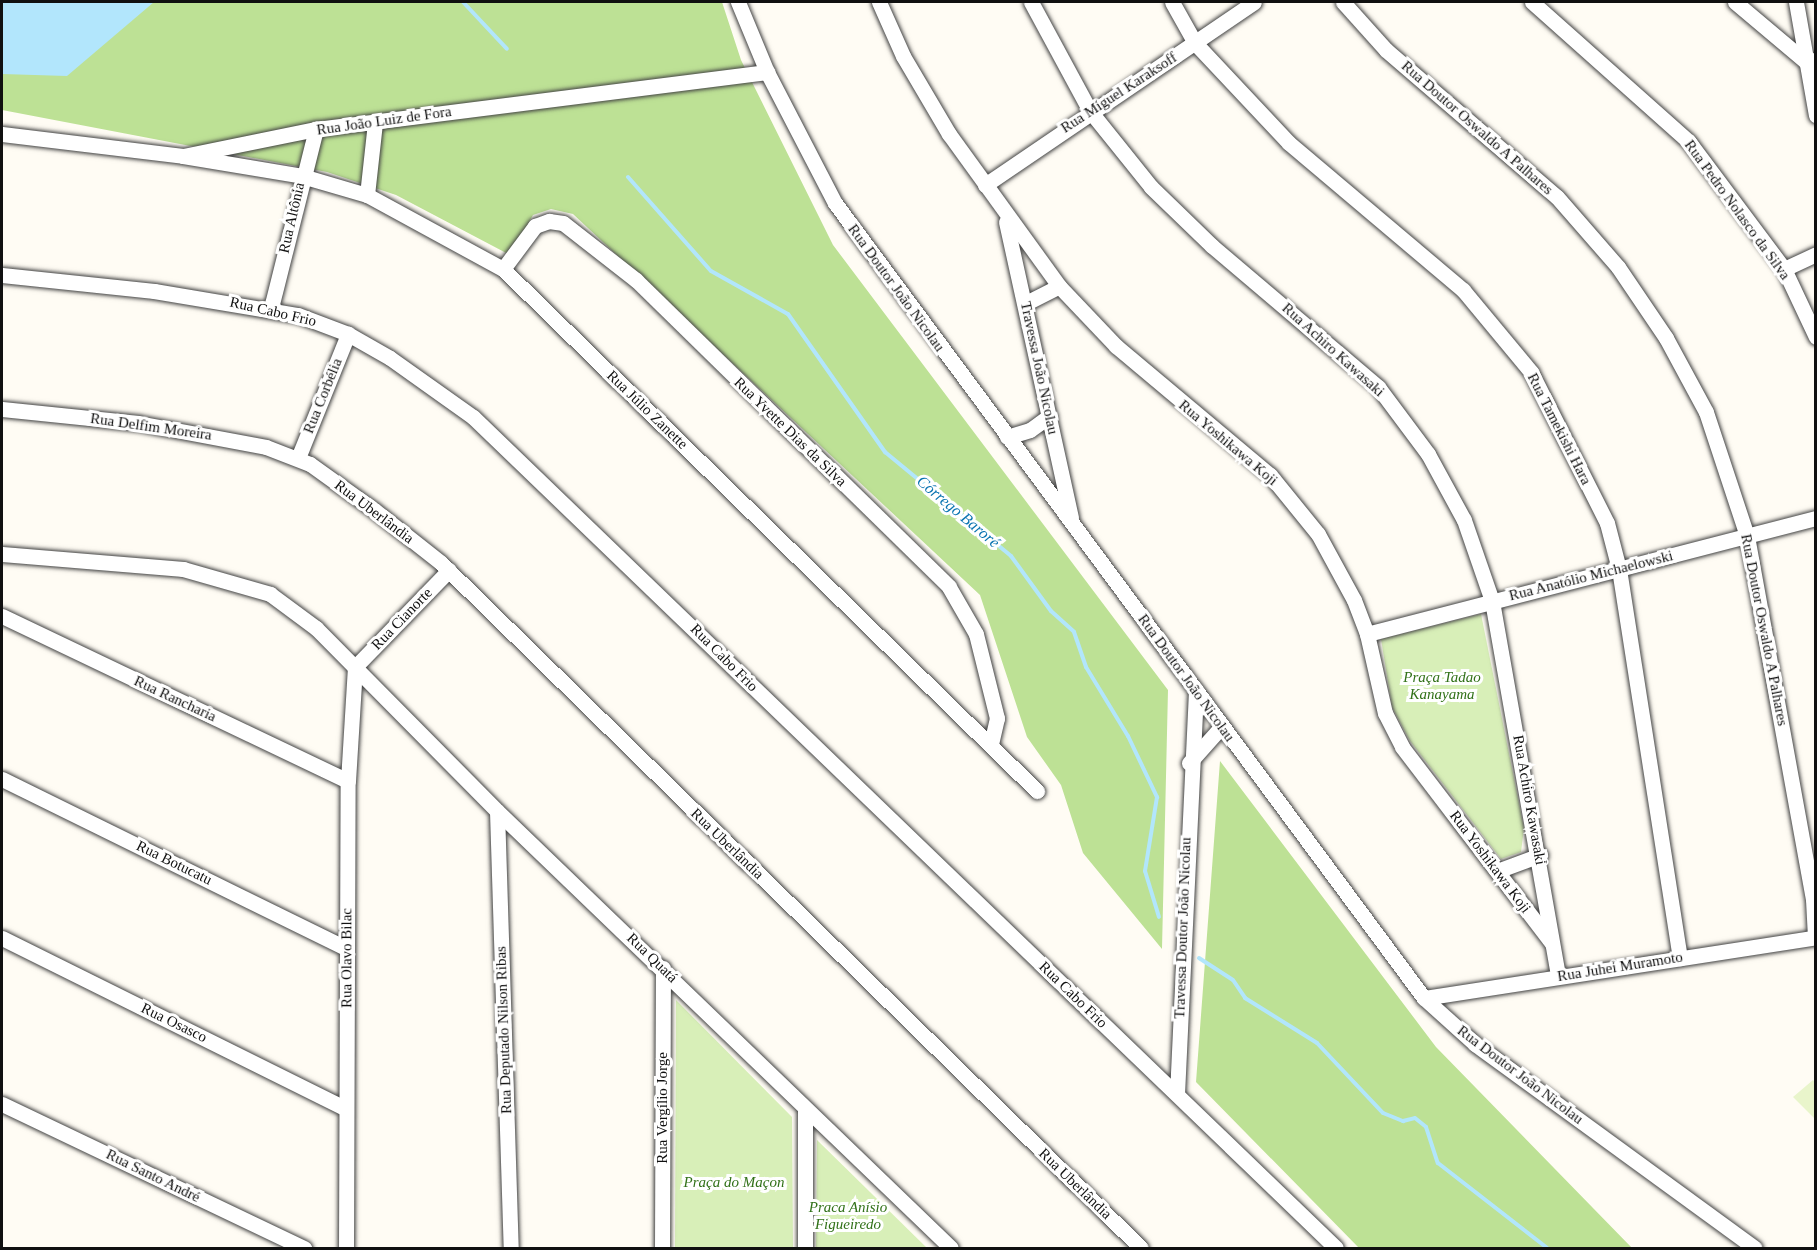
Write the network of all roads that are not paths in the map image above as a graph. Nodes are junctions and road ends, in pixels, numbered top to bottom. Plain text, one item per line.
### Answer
1 (738, 2) edge
2 (879, 2) edge
3 (1031, 2) edge
4 (1172, 2) edge
5 (1254, 2) edge
6 (1343, 2) edge
7 (1532, 2) edge
8 (1734, 2) edge
9 (1796, 2) edge
10 (1195, 43) junction
11 (1810, 61) edge
12 (767, 72) junction
13 (1090, 111) junction
14 (1815, 115) edge
15 (375, 122) junction
16 (316, 129) junction
17 (2, 134) edge
18 (183, 156) junction
19 (302, 176) junction
20 (985, 185) junction
21 (367, 195) junction
22 (1004, 213) junction
23 (1815, 254) edge
24 (503, 269) junction
25 (1784, 269) junction
26 (2, 275) edge
27 (1059, 286) junction
28 (1026, 303) junction
29 (271, 308) junction
30 (348, 334) junction
31 (1815, 337) edge
32 (2, 409) edge
33 (1049, 416) junction
34 (1007, 437) junction
35 (298, 458) junction
36 (1815, 518) edge
37 (1072, 523) junction
38 (1747, 537) junction
39 (2, 554) edge
40 (1619, 569) junction
41 (449, 570) junction
42 (1492, 602) junction
43 (2, 616) edge
44 (1367, 633) junction
45 (355, 667) junction
46 (1196, 694) junction
47 (1221, 726) junction
48 (991, 745) junction
49 (1189, 763) junction
50 (2, 779) edge
51 (348, 781) junction
52 (1037, 791) dead end
53 (497, 811) junction
54 (1540, 855) junction
55 (1497, 871) junction
56 (1815, 937) edge
57 (2, 938) edge
58 (1551, 942) junction
59 (346, 948) junction
60 (1680, 958) junction
61 (663, 968) junction
62 (1558, 976) junction
63 (1424, 998) junction
64 (1177, 1094) junction
65 (2, 1104) edge
66 (346, 1108) junction
67 (805, 1110) junction
68 (304, 1248) edge
69 (346, 1248) edge
70 (511, 1248) edge
71 (662, 1248) edge
72 (805, 1248) edge
73 (951, 1248) edge
74 (1141, 1248) edge
75 (1336, 1248) edge
76 (1755, 1248) edge

1 - 12 street, Rua Doutor João Nicolau
2 - 20 street, Rua Yoshikawa Koji
3 - 13 street, Rua Achiro Kawasaki
4 - 10 street, Rua Tamekishi Hara
5 - 10 street, Rua Miguel Karaksoff
6 - 38 street, Rua Doutor Oswaldo A Palhares
7 - 25 street, Rua Pedro Nolasco da Silva
8 - 11 street
9 - 11 street
10 - 13 street, Rua Miguel Karaksoff
10 - 40 street, Rua Tamekishi Hara
11 - 14 street
12 - 15 street, Rua João Luiz de Fora
12 - 34 street, Rua Doutor João Nicolau
13 - 20 street, Rua Miguel Karaksoff
13 - 42 street, Rua Achiro Kawasaki
15 - 16 street, Rua João Luiz de Fora
15 - 21 street
16 - 18 street, Rua João Luiz de Fora
16 - 19 street, Rua Altônia
17 - 18 street, Rua João Luiz de Fora
18 - 19 street, Rua Júlio Zanette
19 - 21 street, Rua Júlio Zanette
19 - 29 street, Rua Altônia
20 - 22 street, Rua Yoshikawa Koji
21 - 24 street, Rua Júlio Zanette
22 - 27 street, Rua Yoshikawa Koji
22 - 28 street, Travessa João Nicolau
23 - 25 street
24 - 48 street, Rua Júlio Zanette
24 - 48 street, Rua Yvette Dias da Silva
25 - 31 street, Rua Pedro Nolasco da Silva
26 - 29 street, Rua Cabo Frio
27 - 28 street
27 - 44 street, Rua Yoshikawa Koji
28 - 33 street, Travessa João Nicolau
29 - 30 street, Rua Cabo Frio
30 - 35 street, Rua Corbélia
30 - 64 street, Rua Cabo Frio
32 - 35 street, Rua Delfim Moreira
33 - 34 street
33 - 37 street, Travessa João Nicolau
34 - 37 street, Rua Doutor João Nicolau
35 - 41 street, Rua Uberlândia
36 - 38 street, Rua Anatólio Michaelowski
37 - 46 street, Rua Doutor João Nicolau
38 - 40 street, Rua Anatólio Michaelowski
38 - 56 street, Rua Doutor Oswaldo A Palhares
39 - 45 street, Rua Quatá
40 - 42 street, Rua Anatólio Michaelowski
40 - 60 street, Rua Tamekishi Hara
41 - 45 street, Rua Cianorte
41 - 74 street, Rua Uberlândia
42 - 44 street, Rua Anatólio Michaelowski
42 - 54 street, Rua Achiro Kawasaki
43 - 51 street, Rua Rancharia
44 - 55 street, Rua Yoshikawa Koji
45 - 51 street, Rua Olavo Bilac
45 - 53 street, Rua Quatá
46 - 47 street, Rua Doutor João Nicolau
46 - 49 street, Travessa Doutor João Nicolau
47 - 49 street
47 - 63 street, Rua Doutor João Nicolau
48 - 52 street, Rua Júlio Zanette
49 - 64 street, Travessa Doutor João Nicolau
50 - 59 street, Rua Botucatu
51 - 59 street, Rua Olavo Bilac
53 - 61 street, Rua Quatá
53 - 70 street, Rua Deputado Nilson Ribas
54 - 55 street
54 - 58 street, Rua Achiro Kawasaki
55 - 58 street, Rua Yoshikawa Koji
56 - 60 street, Rua Juhei Muramoto
57 - 66 street, Rua Osasco
58 - 62 street, Rua Achiro Kawasaki
59 - 66 street, Rua Olavo Bilac
60 - 62 street, Rua Juhei Muramoto
61 - 67 street, Rua Quatá
61 - 71 street, Rua Vergílio Jorge
62 - 63 street, Rua Juhei Muramoto
63 - 76 street, Rua Doutor João Nicolau
64 - 75 street, Rua Cabo Frio
65 - 68 street, Rua Santo André
66 - 69 street, Rua Olavo Bilac
67 - 72 street
67 - 73 street, Rua Quatá

